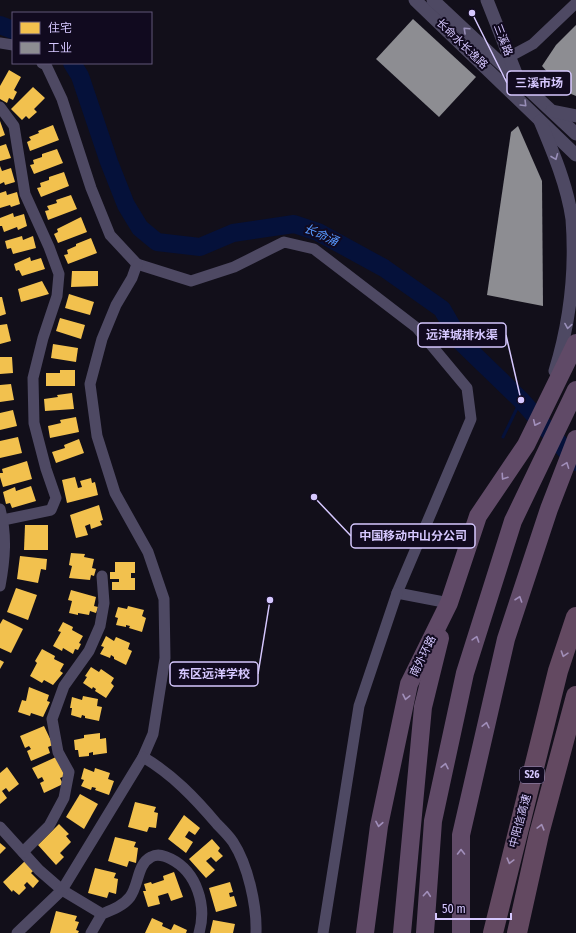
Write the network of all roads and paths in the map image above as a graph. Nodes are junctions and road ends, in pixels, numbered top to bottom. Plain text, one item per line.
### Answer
1 (415, 0) edge
2 (434, 0) edge
3 (487, 0) edge
4 (576, 3) edge
5 (498, 27) junction
6 (0, 43) edge
7 (479, 43) junction
8 (12, 45) edge
9 (509, 57) junction
10 (44, 64) edge
11 (519, 80) junction
12 (0, 108) edge
13 (552, 111) junction
14 (576, 116) edge
15 (540, 121) junction
16 (576, 134) edge
17 (576, 155) edge
18 (137, 264) junction
19 (576, 343) edge
20 (576, 390) edge
21 (546, 402) junction
22 (576, 439) edge
23 (0, 509) edge
24 (3, 520) junction
25 (102, 576) dead end
26 (0, 586) edge
27 (397, 593) junction
28 (450, 602) junction
29 (576, 617) edge
30 (576, 696) edge
31 (143, 757) junction
32 (0, 827) edge
33 (22, 852) junction
34 (62, 890) junction
35 (102, 914) junction
36 (17, 933) edge
37 (91, 933) edge
38 (199, 933) edge
39 (256, 933) edge
40 (323, 933) edge
41 (365, 933) edge
42 (402, 933) edge
43 (426, 933) edge
44 (461, 933) edge
45 (493, 933) edge
46 (517, 933) edge

1 -> 15 street, 长命水长逸路
7 -> 2 street, 长命水长逸路
3 - 5 street, 三溪路
4 - 9 street
5 - 7 street
5 - 9 street, 三溪路
6 - 8 street
7 - 11 street, 长命水长逸路
9 - 11 street, 三溪路
10 - 18 street
11 - 13 street, 长命水长逸路
12 - 24 street
13 - 14 street
13 - 16 street, 长命水长逸路
15 - 17 street, 长命水长逸路
15 -> 21 street
18 - 27 street
18 - 31 street
19 - 21 highway, 南外环路
43 -> 20 highway
21 -> 28 highway, 南外环路
44 -> 22 highway
23 - 24 street
24 - 26 street
25 - 33 street
27 - 28 street
27 - 40 street
28 -> 41 highway, 南外环路
28 - 42 highway
29 -> 45 highway, 中阳信高速 / S26
46 -> 30 highway, 中阳信高速 / S26
31 - 34 street
31 - 39 street
32 - 33 street
33 - 34 street
34 - 35 street
34 - 36 street
35 - 37 street
35 - 38 street

